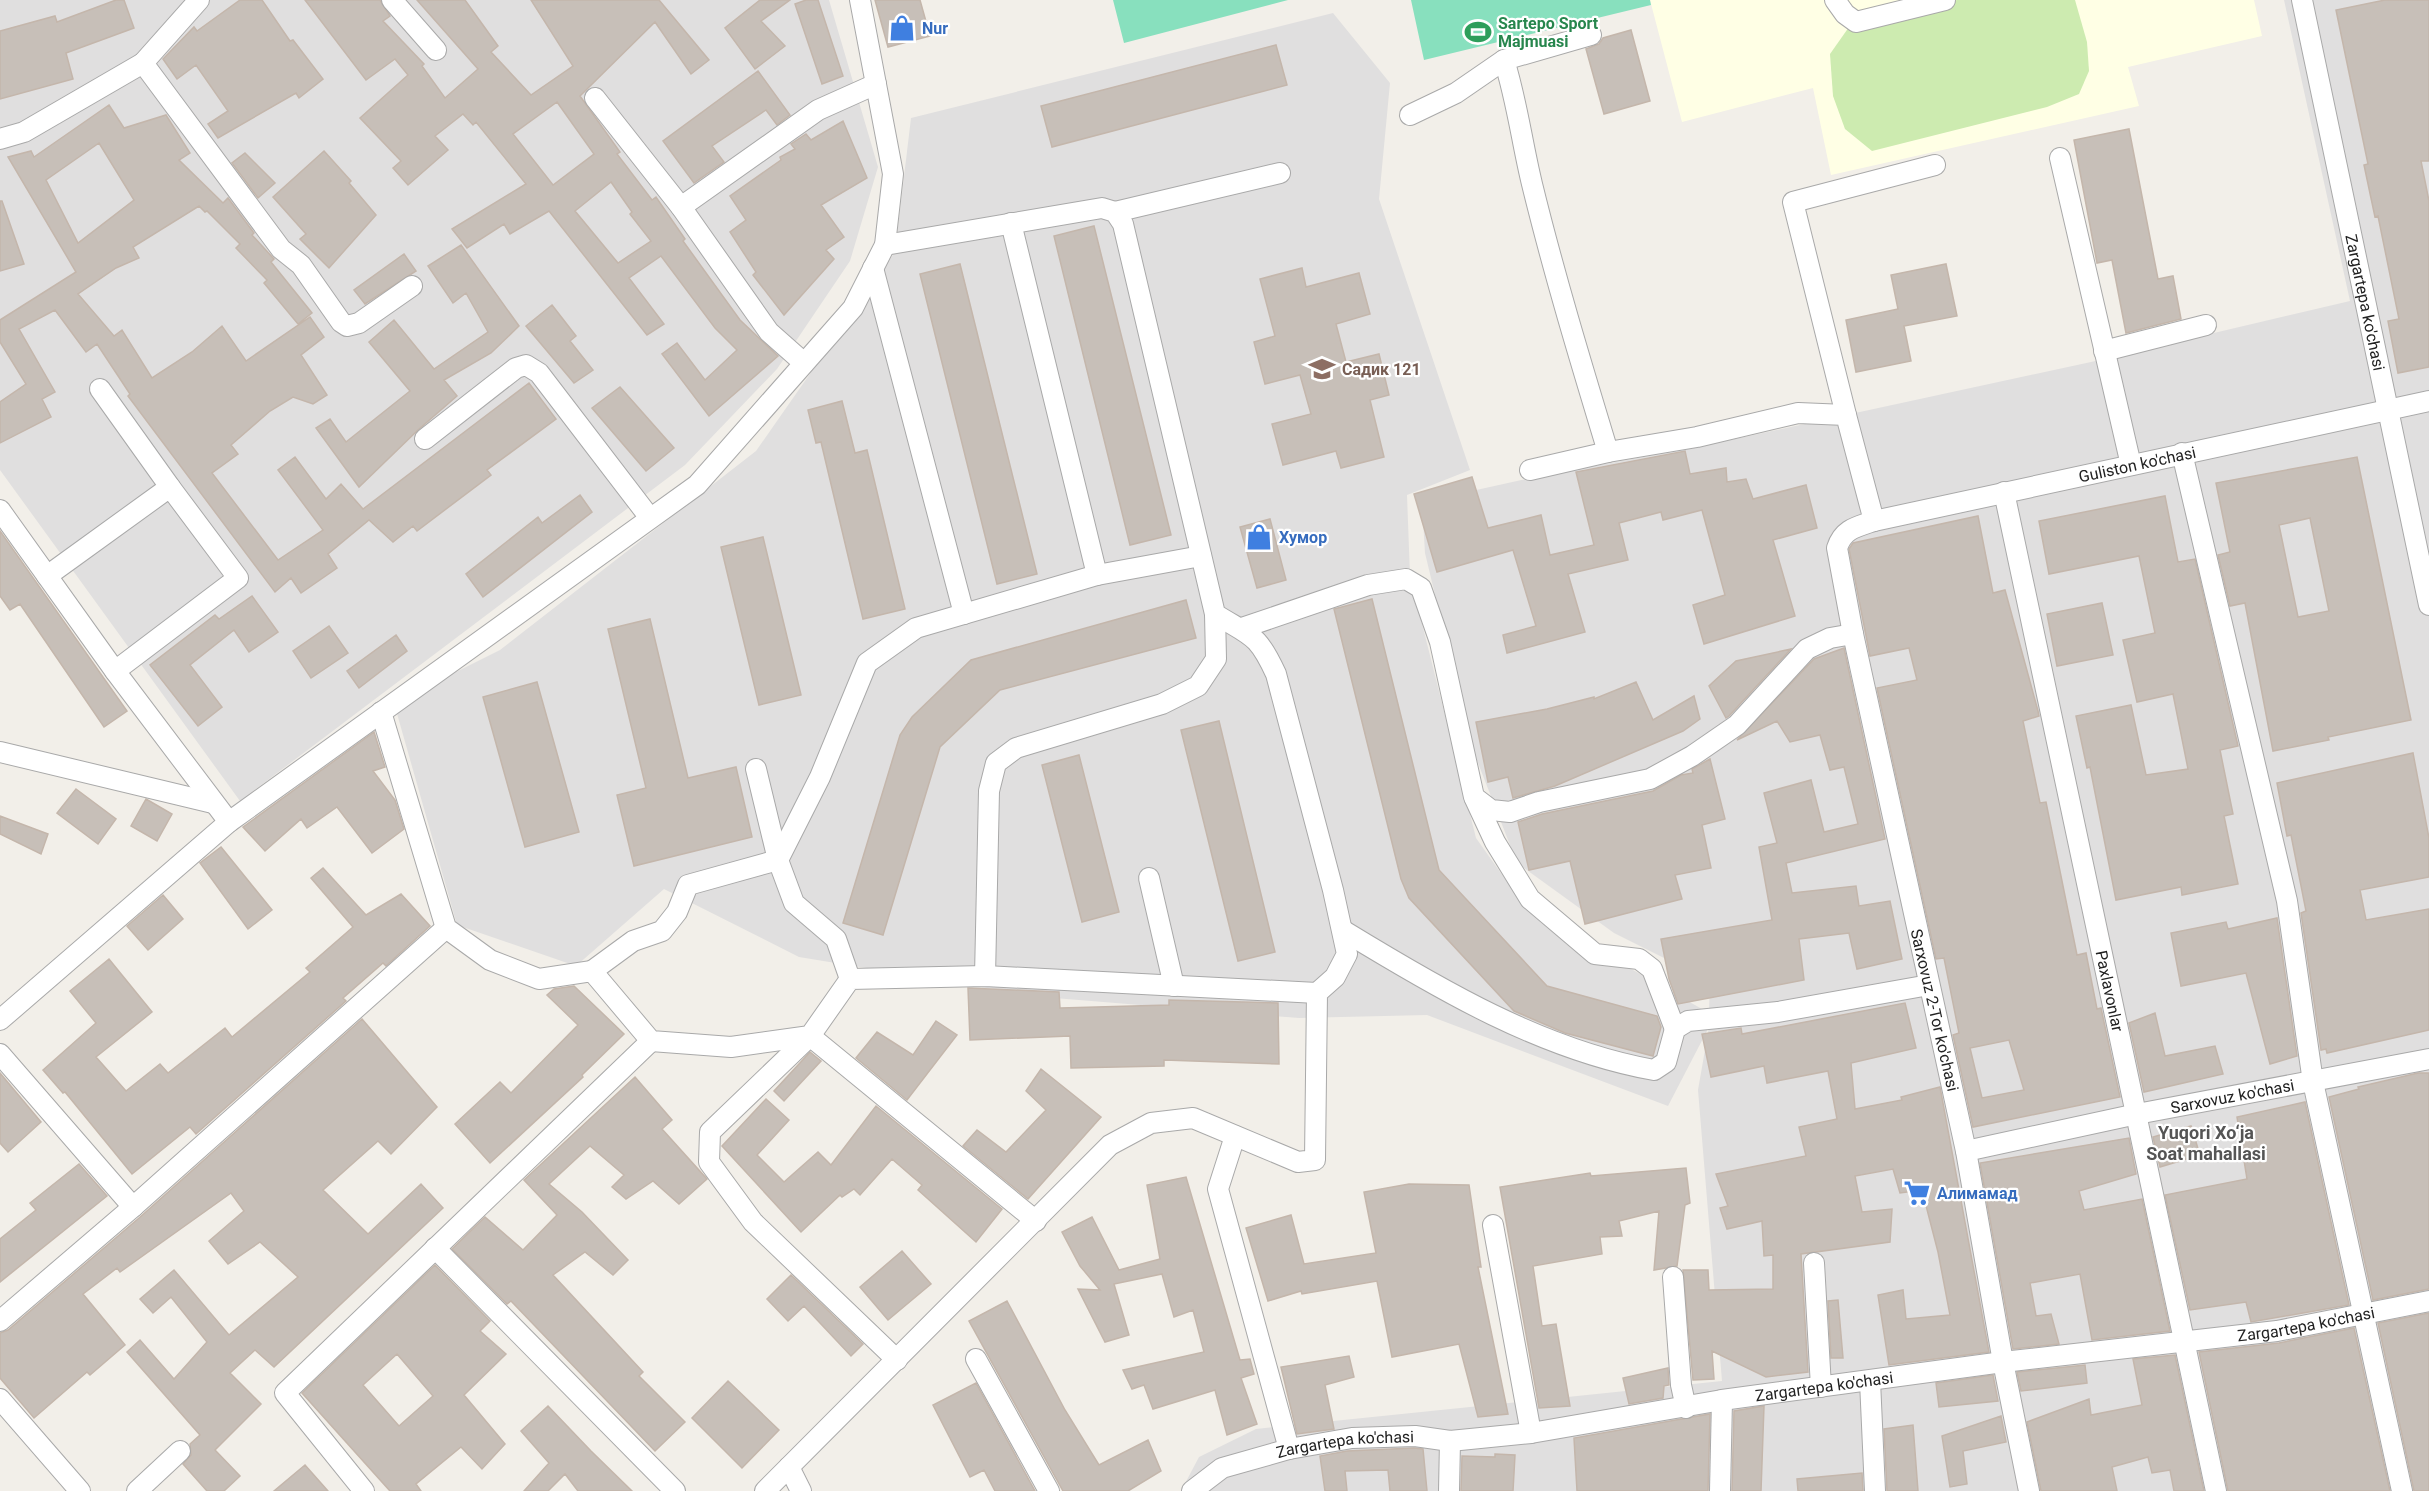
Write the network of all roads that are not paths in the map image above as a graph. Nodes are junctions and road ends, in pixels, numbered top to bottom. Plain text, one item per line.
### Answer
1 (199, 0) edge
2 (392, 0) edge
3 (860, 0) edge
4 (1835, 0) edge
5 (1945, 0) edge
6 (2302, 0) edge
7 (1591, 35) dead end
8 (436, 50) dead end
9 (1504, 60) junction
10 (143, 63) junction
11 (876, 84) junction
12 (595, 98) dead end
13 (1410, 115) dead end
14 (0, 139) edge
15 (2060, 158) dead end
16 (1935, 165) dead end
17 (1280, 173) dead end
18 (681, 207) junction
19 (1115, 212) junction
20 (1011, 223) junction
21 (885, 245) junction
22 (873, 268) junction
23 (412, 285) dead end
24 (2206, 325) dead end
25 (2104, 351) junction
26 (804, 363) junction
27 (100, 389) dead end
28 (2429, 401) edge
29 (2389, 410) junction
30 (1846, 415) junction
31 (425, 439) dead end
32 (1608, 452) junction
33 (2182, 453) junction
34 (2131, 465) junction
35 (1530, 470) dead end
36 (170, 487) junction
37 (2004, 492) junction
38 (0, 510) edge
39 (650, 518) junction
40 (1874, 521) junction
41 (1845, 531) joint
42 (1201, 556) junction
43 (1097, 575) junction
44 (47, 576) junction
45 (2429, 605) edge
46 (964, 614) junction
47 (1215, 614) junction
48 (1242, 628) junction
49 (1853, 634) junction
50 (115, 671) junction
51 (381, 711) junction
52 (0, 752) edge
53 (756, 769) dead end
54 (1474, 797) junction
55 (213, 803) junction
56 (229, 822) junction
57 (778, 860) junction
58 (1149, 878) dead end
59 (446, 928) junction
60 (1344, 931) junction
61 (592, 971) junction
62 (985, 976) junction
63 (850, 979) junction
64 (1174, 986) junction
65 (1929, 986) junction
66 (1317, 993) junction
67 (0, 1020) edge
68 (1675, 1029) junction
69 (810, 1036) junction
70 (651, 1041) junction
71 (0, 1054) edge
72 (2429, 1059) edge
73 (2313, 1082) junction
74 (2137, 1114) junction
75 (1235, 1136) junction
76 (1966, 1151) junction
77 (133, 1207) junction
78 (1036, 1221) junction
79 (1493, 1225) dead end
80 (435, 1248) junction
81 (1814, 1263) dead end
82 (1673, 1277) dead end
83 (2429, 1301) edge
84 (2365, 1315) junction
85 (0, 1321) edge
86 (2185, 1342) junction
87 (976, 1359) dead end
88 (897, 1360) junction
89 (2003, 1362) junction
90 (1870, 1381) junction
91 (1821, 1387) junction
92 (0, 1399) edge
93 (1722, 1400) junction
94 (1686, 1407) junction
95 (1531, 1433) junction
96 (1450, 1441) junction
97 (1289, 1449) junction
98 (180, 1451) dead end
99 (789, 1467) junction
100 (80, 1491) edge
101 (137, 1491) edge
102 (364, 1491) edge
103 (675, 1491) edge
104 (765, 1491) edge
105 (801, 1491) edge
106 (1049, 1491) edge
107 (1192, 1491) edge
108 (1449, 1491) edge
109 (1719, 1491) edge
110 (1875, 1491) edge
111 (2029, 1491) edge
112 (2216, 1491) edge
113 (2402, 1491) edge

1 - 10 street
2 - 8 street
3 - 11 street
4 - 5 street
6 - 29 street, Zargartepa ko'chasi
7 - 9 street
9 - 13 street
9 - 32 street
10 - 14 street
10 - 23 street
11 - 18 street
11 - 21 street
12 - 18 street
15 - 25 street
16 - 30 street
17 - 19 street
18 - 26 street
19 - 20 street
19 - 42 street
20 - 21 street
20 - 43 street
21 - 22 street
22 - 26 street
22 - 46 street
24 - 25 street
25 - 34 street
26 - 39 street
27 - 36 street
28 - 29 street, Guliston ko'chasi
29 - 33 street, Guliston ko'chasi
29 - 45 street, Zargartepa ko'chasi
30 - 32 street
30 - 40 street
31 - 39 street
32 - 35 street
33 - 34 street, Guliston ko'chasi
33 - 73 street
34 - 37 street, Guliston ko'chasi
36 - 44 street
36 - 50 street
37 - 40 street, Guliston ko'chasi
37 - 74 street, Paxlavonlar
38 - 44 street
39 - 51 street
40 - 41 street, Guliston ko'chasi
41 - 49 street, Sarxovuz 2-Tor ko'chasi
42 - 43 street
42 - 47 street
43 - 46 street
44 - 50 street
46 - 57 street
47 - 48 street
47 - 62 street
48 - 54 street
48 - 60 street
49 - 54 street
49 - 65 street, Sarxovuz 2-Tor ko'chasi
50 - 55 street
51 - 56 street
51 - 59 street
52 - 55 street
53 - 57 street
54 - 68 street
55 - 56 street
56 - 67 street
57 - 61 street
57 - 63 street
58 - 64 street
59 - 61 street
59 - 77 street
60 - 66 street
60 - 68 street
61 - 70 street
62 - 63 street
62 - 64 street
63 - 69 street
64 - 66 street
65 - 68 street
65 - 76 street, Sarxovuz 2-Tor ko'chasi
66 - 75 street
69 - 70 street
69 - 78 street
69 - 88 street
70 - 80 street
71 - 77 street
72 - 73 street, Sarxovuz ko'chasi
73 - 74 street, Sarxovuz ko'chasi
73 - 84 street
74 - 76 street, Sarxovuz ko'chasi
74 - 86 street, Paxlavonlar
75 - 78 street
75 - 97 street
76 - 89 street, Sarxovuz 2-Tor ko'chasi
77 - 85 street
78 - 88 street
79 - 95 street
80 - 102 street
80 - 103 street
81 - 91 street
82 - 94 street
83 - 84 street, Zargartepa ko'chasi
84 - 86 street, Zargartepa ko'chasi
84 - 113 street
86 - 89 street, Zargartepa ko'chasi
86 - 112 street, Paxlavonlar
87 - 106 street
88 - 99 street
89 - 90 street, Zargartepa ko'chasi
89 - 111 street, Sarxovuz 2-Tor ko'chasi
90 - 91 street, Zargartepa ko'chasi
90 - 110 street
91 - 93 street, Zargartepa ko'chasi
92 - 100 street
93 - 94 street, Zargartepa ko'chasi
93 - 109 street
94 - 95 street, Zargartepa ko'chasi
95 - 96 street, Zargartepa ko'chasi
96 - 97 street, Zargartepa ko'chasi
96 - 108 street
97 - 107 street, Zargartepa ko'chasi
98 - 101 street
99 - 104 street
99 - 105 street

